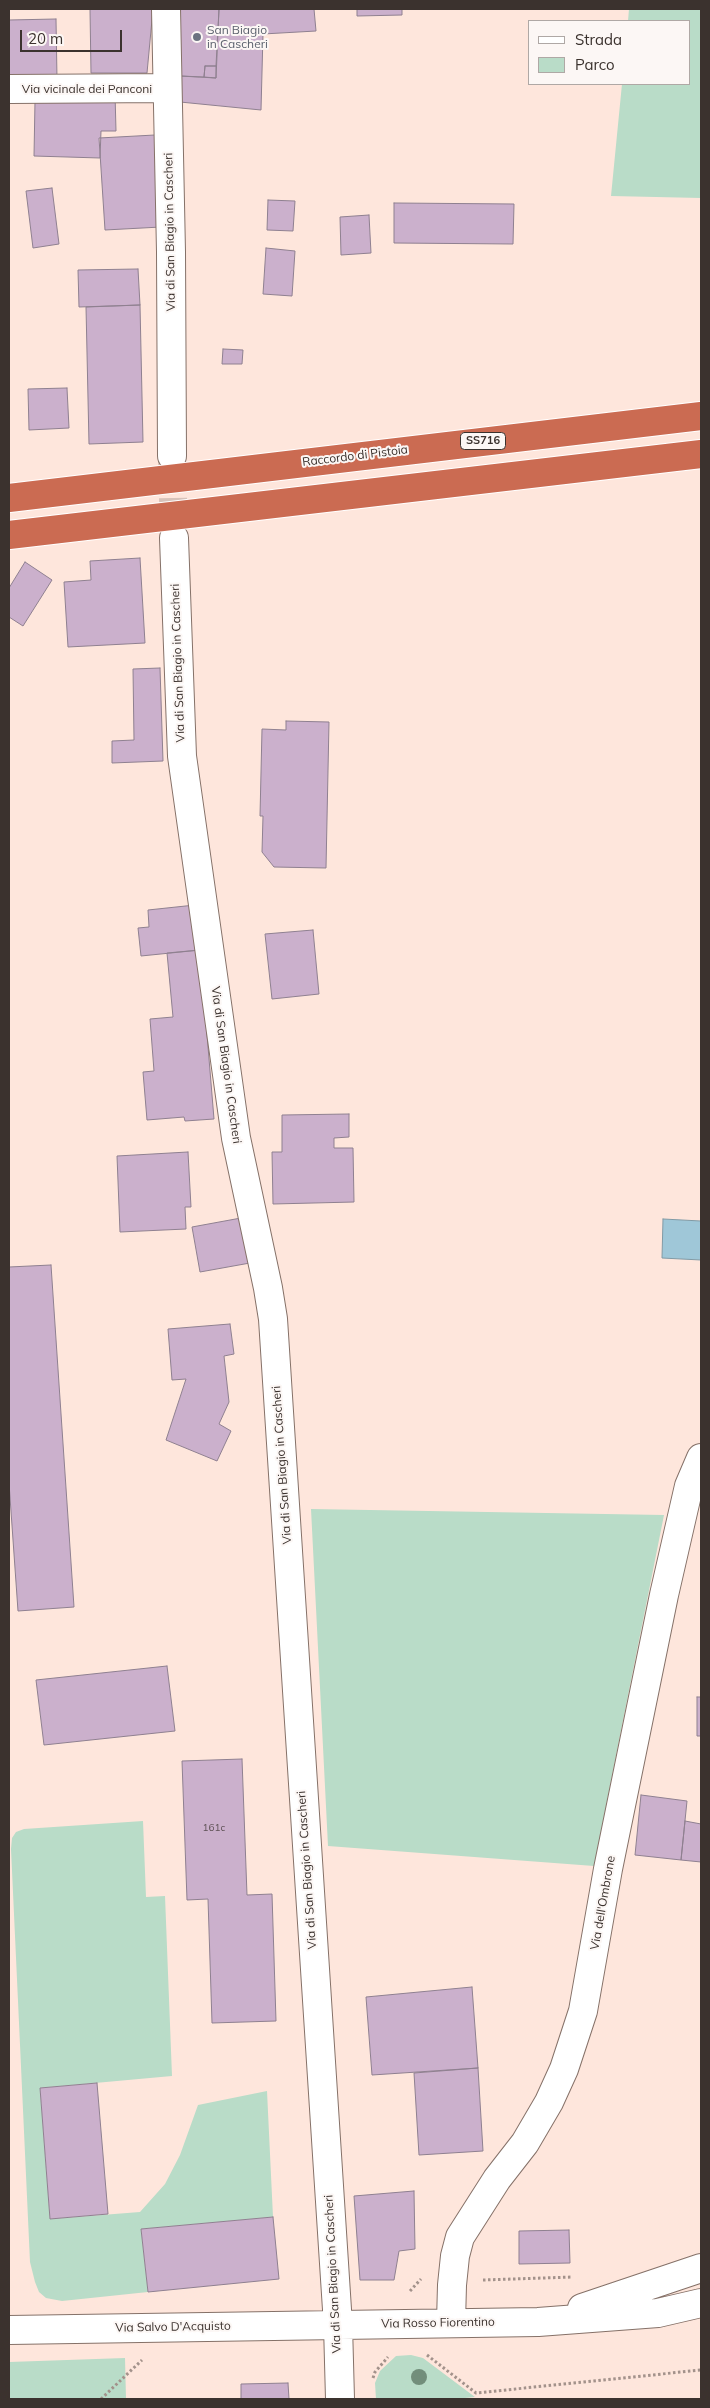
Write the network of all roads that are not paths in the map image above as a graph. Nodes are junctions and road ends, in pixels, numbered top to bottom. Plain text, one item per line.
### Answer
1 (166, 9) edge
2 (166, 88) junction
3 (9, 89) edge
4 (701, 416) edge
5 (701, 454) edge
6 (172, 456) tunnel mouth
7 (9, 498) edge
8 (9, 535) edge
9 (174, 538) tunnel mouth
10 (701, 1458) edge
11 (701, 2268) edge
12 (701, 2303) edge
13 (451, 2322) junction
14 (538, 2322) junction
15 (338, 2325) junction
16 (9, 2330) edge
17 (340, 2399) edge

1 - 2 street, Via di San Biagio in Cascheri
2 - 3 street, Via vicinale dei Panconi
2 - 6 street, Via di San Biagio in Cascheri
4 - 7 highway, Raccordo di Pistoia / SS716
5 - 8 highway
9 - 15 street, Via di San Biagio in Cascheri
10 - 13 street, Via dell'Ombrone
11 - 14 street, Via Rosso Fiorentino
12 - 14 street, Via Rosso Fiorentino
13 - 14 street, Via Rosso Fiorentino
13 - 15 street, Via Rosso Fiorentino
15 - 16 street, Via Salvo D'Acquisto
15 - 17 street, Via di San Biagio in Cascheri

